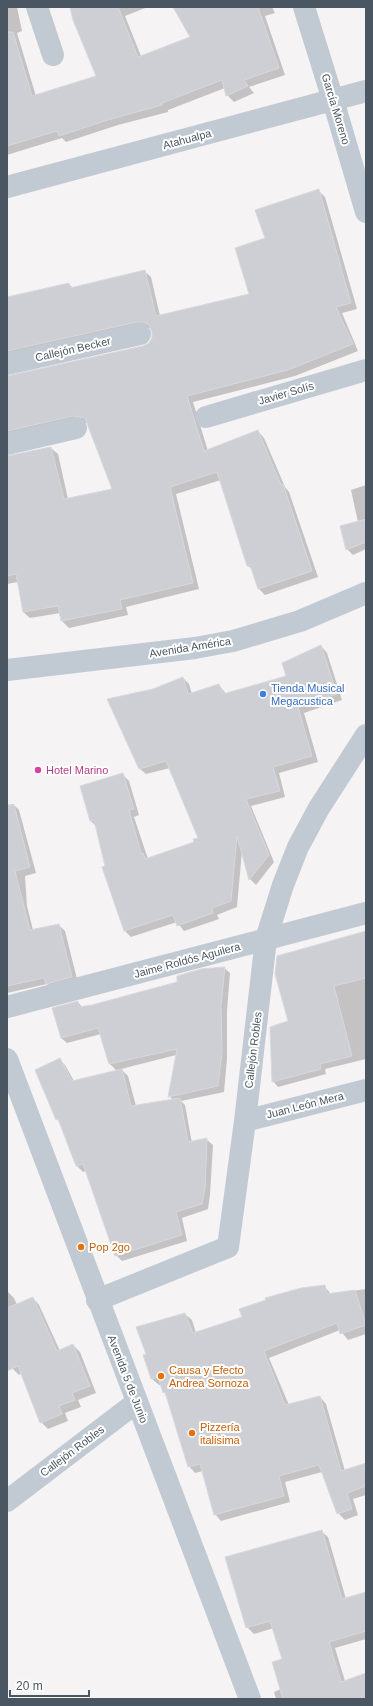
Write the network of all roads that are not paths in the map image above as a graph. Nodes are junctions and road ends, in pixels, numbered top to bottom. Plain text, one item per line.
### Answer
1 (38, 7) edge
2 (304, 7) edge
3 (53, 54) dead end
4 (366, 91) edge
5 (333, 100) junction
6 (7, 187) edge
7 (366, 212) edge
8 (140, 334) dead end
9 (7, 364) edge
10 (366, 370) edge
11 (206, 417) dead end
12 (76, 428) dead end
13 (7, 444) edge
14 (366, 592) edge
15 (7, 670) edge
16 (366, 735) edge
17 (366, 913) edge
18 (266, 939) junction
19 (7, 1007) edge
20 (7, 1059) edge
21 (366, 1090) edge
22 (245, 1121) junction
23 (97, 1300) junction
24 (137, 1402) junction
25 (7, 1501) edge
26 (250, 1699) edge

1 - 3 street
2 - 5 street, García Moreno
4 - 5 street, Atahualpa
5 - 6 street, Atahualpa
5 - 7 street, García Moreno
8 - 9 street, Callejón Becker
10 - 11 street, Javier Solís
12 - 13 street
14 - 15 street, Avenida América
16 - 18 street, Callejón Robles
17 - 18 street, Jaime Roldós Aguilera
18 - 19 street, Jaime Roldós Aguilera
18 - 22 street, Callejón Robles
20 - 23 street, Avenida 5 de Junio
21 - 22 street, Juan León Mera
22 - 23 street, Callejón Robles
23 - 24 street, Avenida 5 de Junio
24 - 25 street, Callejón Robles
24 - 26 street, Avenida 5 de Junio

